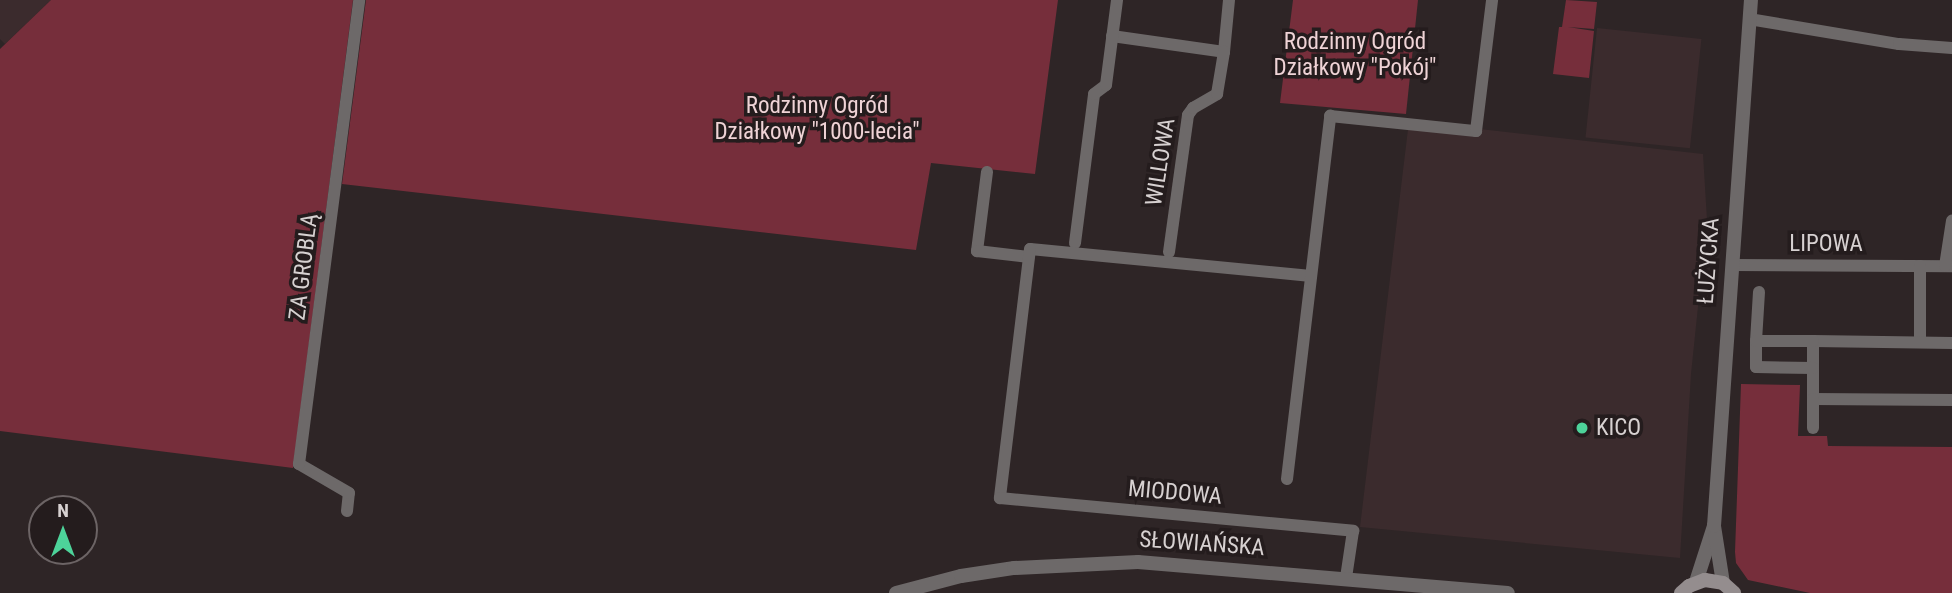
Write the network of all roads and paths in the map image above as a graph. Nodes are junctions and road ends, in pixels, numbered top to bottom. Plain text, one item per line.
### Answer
1 (359, 0) edge
2 (1117, 0) edge
3 (1229, 0) edge
4 (1492, 0) edge
5 (1751, 0) edge
6 (1749, 19) junction
7 (1112, 36) junction
8 (1952, 48) edge
9 (1224, 52) junction
10 (988, 172) dead end
11 (1952, 221) edge
12 (1075, 243) dead end
13 (1169, 252) dead end
14 (1029, 257) junction
15 (1732, 265) junction
16 (1920, 266) junction
17 (1949, 266) edge
18 (1311, 276) junction
19 (1759, 292) dead end
20 (1756, 341) junction
21 (1813, 341) junction
22 (1920, 342) junction
23 (1952, 342) edge
24 (1813, 368) junction
25 (1813, 399) junction
26 (1952, 400) edge
27 (1813, 428) dead end
28 (1287, 479) dead end
29 (347, 511) dead end
30 (1714, 526) junction
31 (1346, 578) junction
32 (1696, 582) junction
33 (1729, 588) edge
34 (895, 593) edge
35 (1508, 593) edge
36 (1681, 593) edge

1 - 29 street, ZA GROBLĄ
2 - 7 street
3 - 9 street, WILLOWA
4 - 18 street
5 - 6 street, ŁUŻYCKA
6 - 8 street
6 - 15 street, ŁUŻYCKA
7 - 9 street
7 - 12 street
9 - 13 street, WILLOWA
10 - 14 street
11 - 17 street
14 - 18 street
14 - 31 street, MIODOWA
15 - 16 street, LIPOWA
15 - 30 street, ŁUŻYCKA
16 - 17 street, LIPOWA
16 - 22 street
18 - 28 street
19 - 20 street
20 - 21 street
20 - 24 street
21 - 22 street
21 - 24 street
22 - 23 street
24 - 25 street
25 - 26 street
25 - 27 street
30 - 32 street, ŁUŻYCKA
30 - 33 street, ŁUŻYCKA
31 - 34 street, SŁOWIAŃSKA
31 - 35 street, SŁOWIAŃSKA
32 - 33 main road
32 - 36 main road

